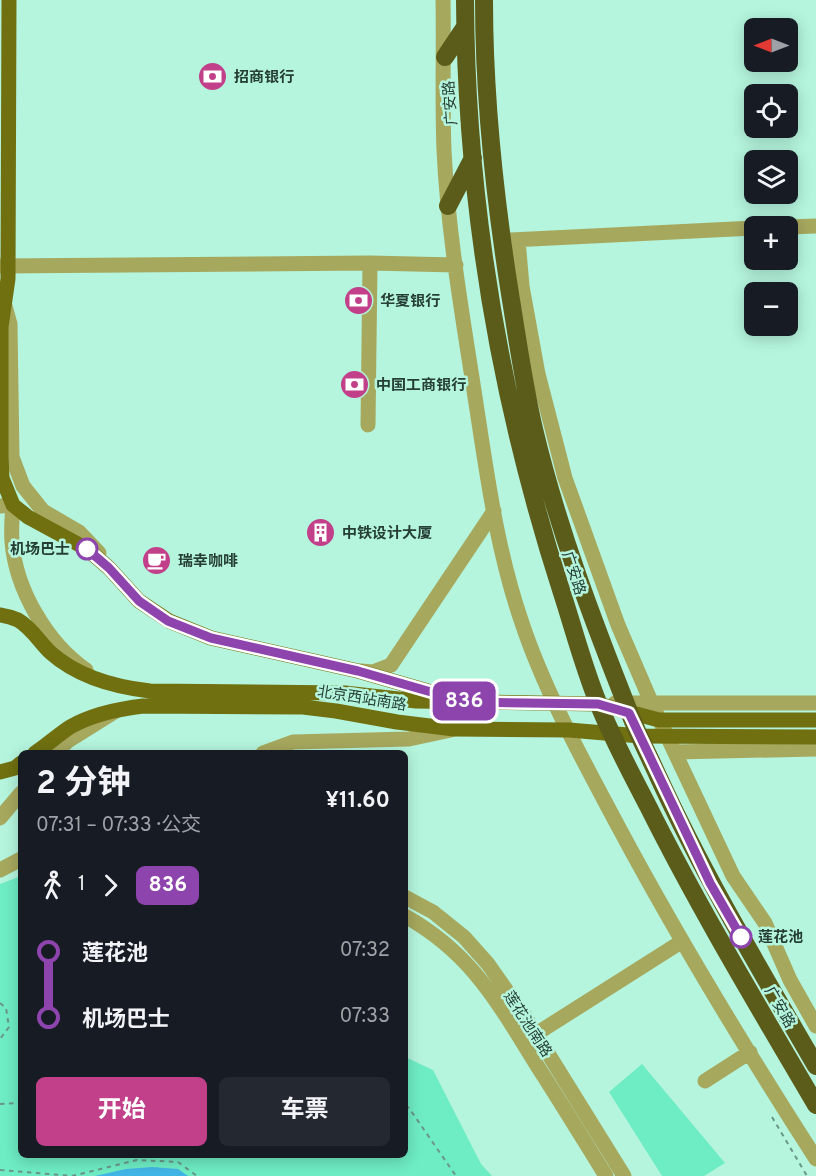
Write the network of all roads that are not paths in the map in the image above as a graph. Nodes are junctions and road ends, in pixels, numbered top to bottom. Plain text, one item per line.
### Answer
1 (9, 0) edge
2 (443, 0) edge
3 (465, 0) edge
4 (484, 0) edge
5 (465, 27) junction
6 (445, 57) junction
7 (473, 158) junction
8 (448, 206) junction
9 (798, 226) edge
10 (816, 226) edge
11 (744, 228) edge
12 (510, 240) junction
13 (4, 262) edge
14 (370, 263) junction
15 (456, 265) junction
16 (5, 306) junction
17 (1, 327) edge
18 (1, 363) edge
19 (1, 399) edge
20 (368, 425) dead end
21 (7, 506) edge
22 (494, 511) junction
23 (109, 568) junction
24 (0, 615) edge
25 (358, 671) junction
26 (101, 681) junction
27 (466, 702) junction
28 (555, 703) junction
29 (816, 703) edge
30 (598, 704) junction
31 (652, 704) junction
32 (627, 707) junction
33 (119, 709) junction
34 (660, 720) junction
35 (816, 720) edge
36 (454, 729) junction
37 (569, 730) junction
38 (612, 734) junction
39 (640, 736) junction
40 (667, 736) junction
41 (816, 737) edge
42 (816, 749) edge
43 (39, 750) edge
44 (58, 750) edge
45 (272, 750) edge
46 (675, 752) junction
47 (18, 766) edge
48 (0, 772) edge
49 (18, 797) edge
50 (0, 818) edge
51 (18, 861) edge
52 (0, 870) edge
53 (408, 899) edge
54 (408, 918) edge
55 (681, 942) junction
56 (790, 980) junction
57 (816, 1026) edge
58 (536, 1034) junction
59 (802, 1042) junction
60 (750, 1052) junction
61 (816, 1066) edge
62 (705, 1081) dead end
63 (816, 1105) edge
64 (816, 1159) edge
65 (606, 1176) edge
66 (624, 1176) edge

1 - 13 main road
2 - 6 street, 广安路
3 - 5 highway, 广安路
4 - 12 highway, 广安路
5 - 6 highway
5 - 7 highway, 广安路
6 - 8 street, 广安路
7 - 8 highway
7 - 30 highway, 广安路
8 - 15 street, 广安路
9 - 10 street
11 - 12 street
12 - 31 street, 广安路
12 - 32 highway, 广安路
13 - 14 street
13 - 16 main road
14 - 15 street
14 - 20 street
15 - 22 street, 广安路
16 - 17 main road
16 - 23 street
17 - 18 main road
18 - 19 main road
19 - 21 main road
21 - 23 main road
21 - 26 street
22 - 25 street
22 - 28 street, 广安路
23 - 25 main road
24 - 26 main road, 北京西站南路
25 - 27 main road
26 - 27 main road, 北京西站南路
27 - 28 main road, 北京西站南路
28 - 30 main road, 北京西站南路
28 - 37 street, 广安路
29 - 31 street, 北京西站南路
30 - 32 main road, 北京西站南路
30 - 38 highway, 广安路
31 - 32 street, 北京西站南路
31 - 34 street, 广安路
32 - 34 main road, 北京西站南路
32 - 39 highway, 广安路
33 - 36 main road, 北京西站南路
33 - 43 main road, 北京西站南路
33 - 44 street
34 - 35 main road, 北京西站南路
34 - 40 street, 广安路
36 - 37 main road, 北京西站南路
36 - 45 street
37 - 38 main road, 北京西站南路
37 - 55 street
38 - 39 main road, 北京西站南路
38 - 63 highway, 广安路
39 - 40 main road, 北京西站南路
39 - 59 highway, 广安路
40 - 41 main road, 北京西站南路
40 - 46 street, 广安路
42 - 46 street
46 - 56 street, 广安路
47 - 48 main road
49 - 50 street
51 - 52 street
53 - 58 street, 莲花池南路
54 - 65 street, 莲花池南路
55 - 58 street
55 - 60 street
56 - 57 street, 广安路
56 - 59 street
58 - 66 street, 莲花池南路
59 - 61 highway, 广安路
60 - 62 street
60 - 64 street

